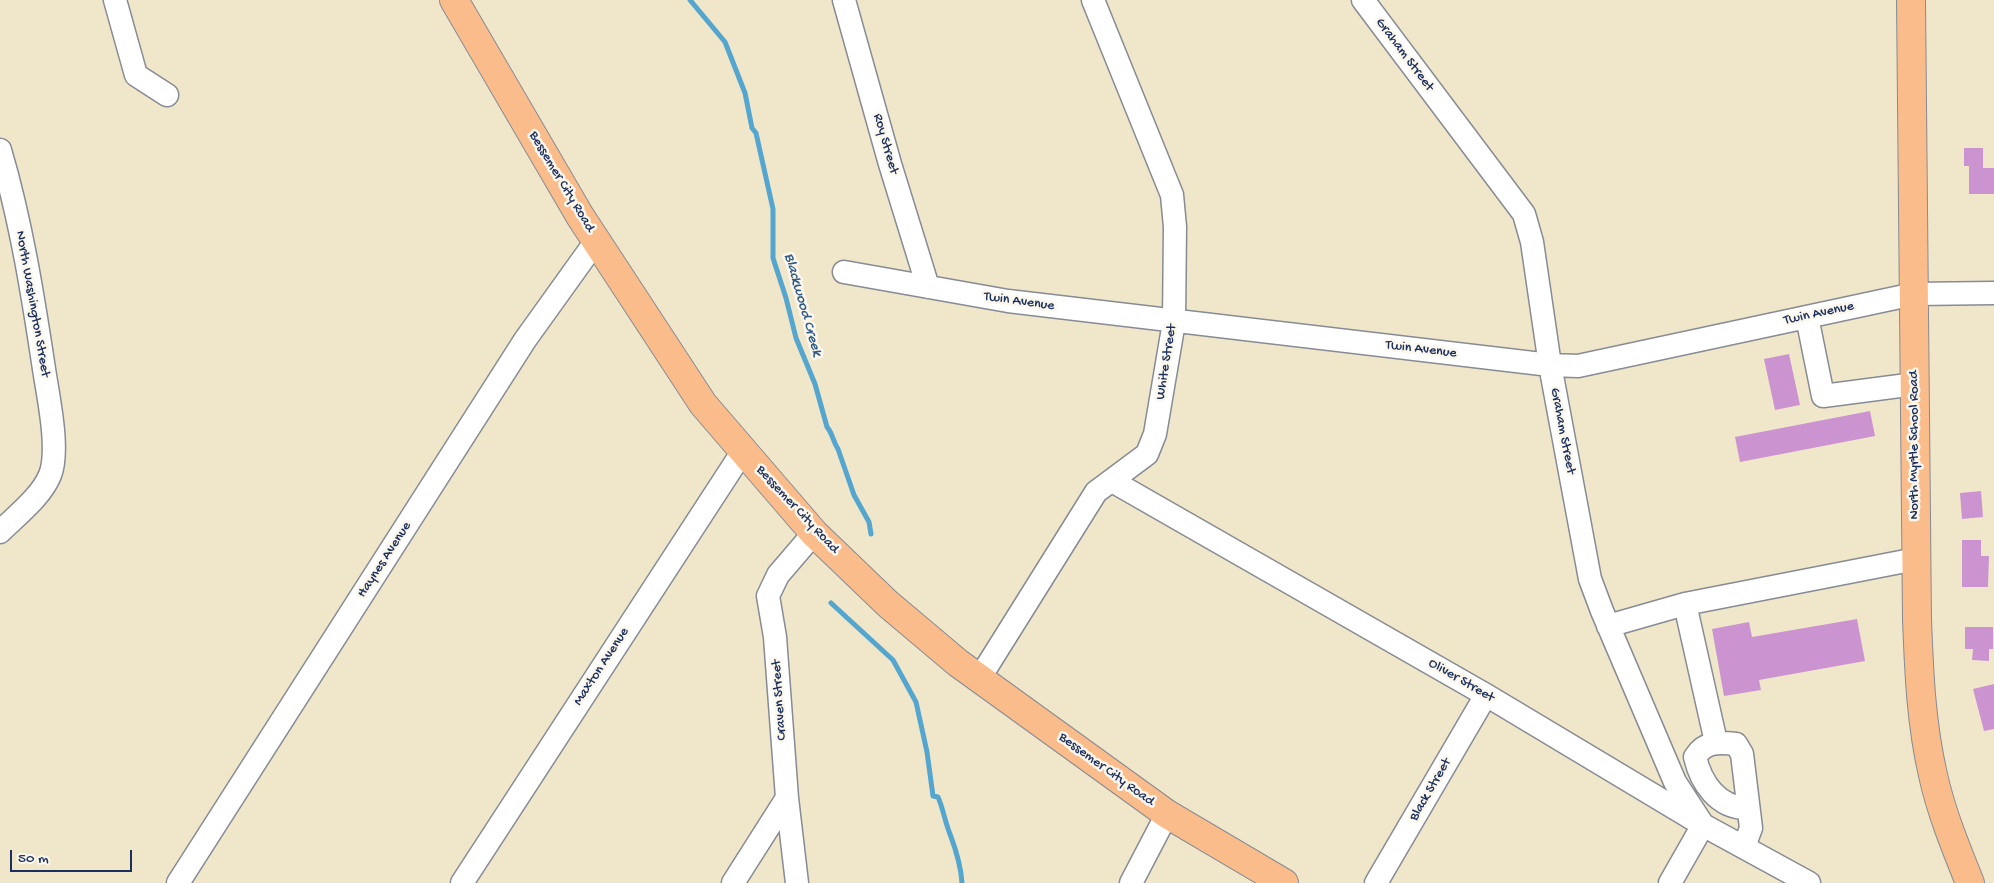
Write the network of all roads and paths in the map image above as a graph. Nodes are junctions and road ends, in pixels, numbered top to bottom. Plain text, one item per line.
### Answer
1 (115, 0) edge
2 (454, 0) edge
3 (844, 0) edge
4 (1093, 0) edge
5 (1363, 0) edge
6 (1911, 0) edge
7 (167, 94) dead end
8 (0, 150) edge
9 (596, 240) junction
10 (844, 272) dead end
11 (928, 287) junction
12 (1994, 293) edge
13 (1914, 294) junction
14 (1808, 317) junction
15 (1174, 322) junction
16 (1550, 365) junction
17 (1915, 384) junction
18 (743, 451) junction
19 (1112, 481) junction
20 (0, 532) edge
21 (814, 532) junction
22 (1916, 559) junction
23 (1685, 604) junction
24 (1608, 626) junction
25 (979, 679) junction
26 (1486, 695) junction
27 (1716, 742) junction
28 (787, 798) junction
29 (1747, 808) junction
30 (1167, 814) junction
31 (1703, 825) junction
32 (1744, 847) junction
33 (178, 883) edge
34 (462, 883) edge
35 (733, 883) edge
36 (797, 883) edge
37 (1131, 883) edge
38 (1284, 883) edge
39 (1376, 883) edge
40 (1670, 883) edge
41 (1809, 883) edge
42 (1970, 883) edge

1 - 7 street
2 - 9 main road, Bessemer City Road
3 - 11 street, Roy Street
4 - 15 street, White Street
5 - 16 street, Graham Street
6 - 13 main road, North Myrtle School Road
8 - 20 street, North Washington Street
9 - 18 main road, Bessemer City Road
9 - 33 street, Haynes Avenue
10 - 11 street, Twin Avenue
11 - 15 street, Twin Avenue
12 - 13 street, Twin Avenue
13 - 14 street, Twin Avenue
13 - 17 main road, North Myrtle School Road
14 - 16 street, Twin Avenue
14 - 17 street
15 - 16 street, Twin Avenue
15 - 19 street, White Street
16 - 24 street, Graham Street
17 - 22 main road, North Myrtle School Road
18 - 21 main road, Bessemer City Road
18 - 34 street, Maxton Avenue
19 - 25 street, White Street
19 - 26 street, Oliver Street
21 - 25 main road, Bessemer City Road
21 - 28 street, Craven Street
22 - 23 street
22 - 42 main road, North Myrtle School Road
23 - 24 street
23 - 27 street
24 - 31 street, Graham Street
25 - 30 main road, Bessemer City Road
26 - 31 street, Oliver Street
26 - 39 street, Black Street
27 - 29 street
27 - 29 street
28 - 35 street
28 - 36 street, Craven Street
29 - 32 street
30 - 37 street
30 - 38 main road, Bessemer City Road
31 - 32 street, Oliver Street
31 - 40 street
32 - 41 street, Oliver Street

